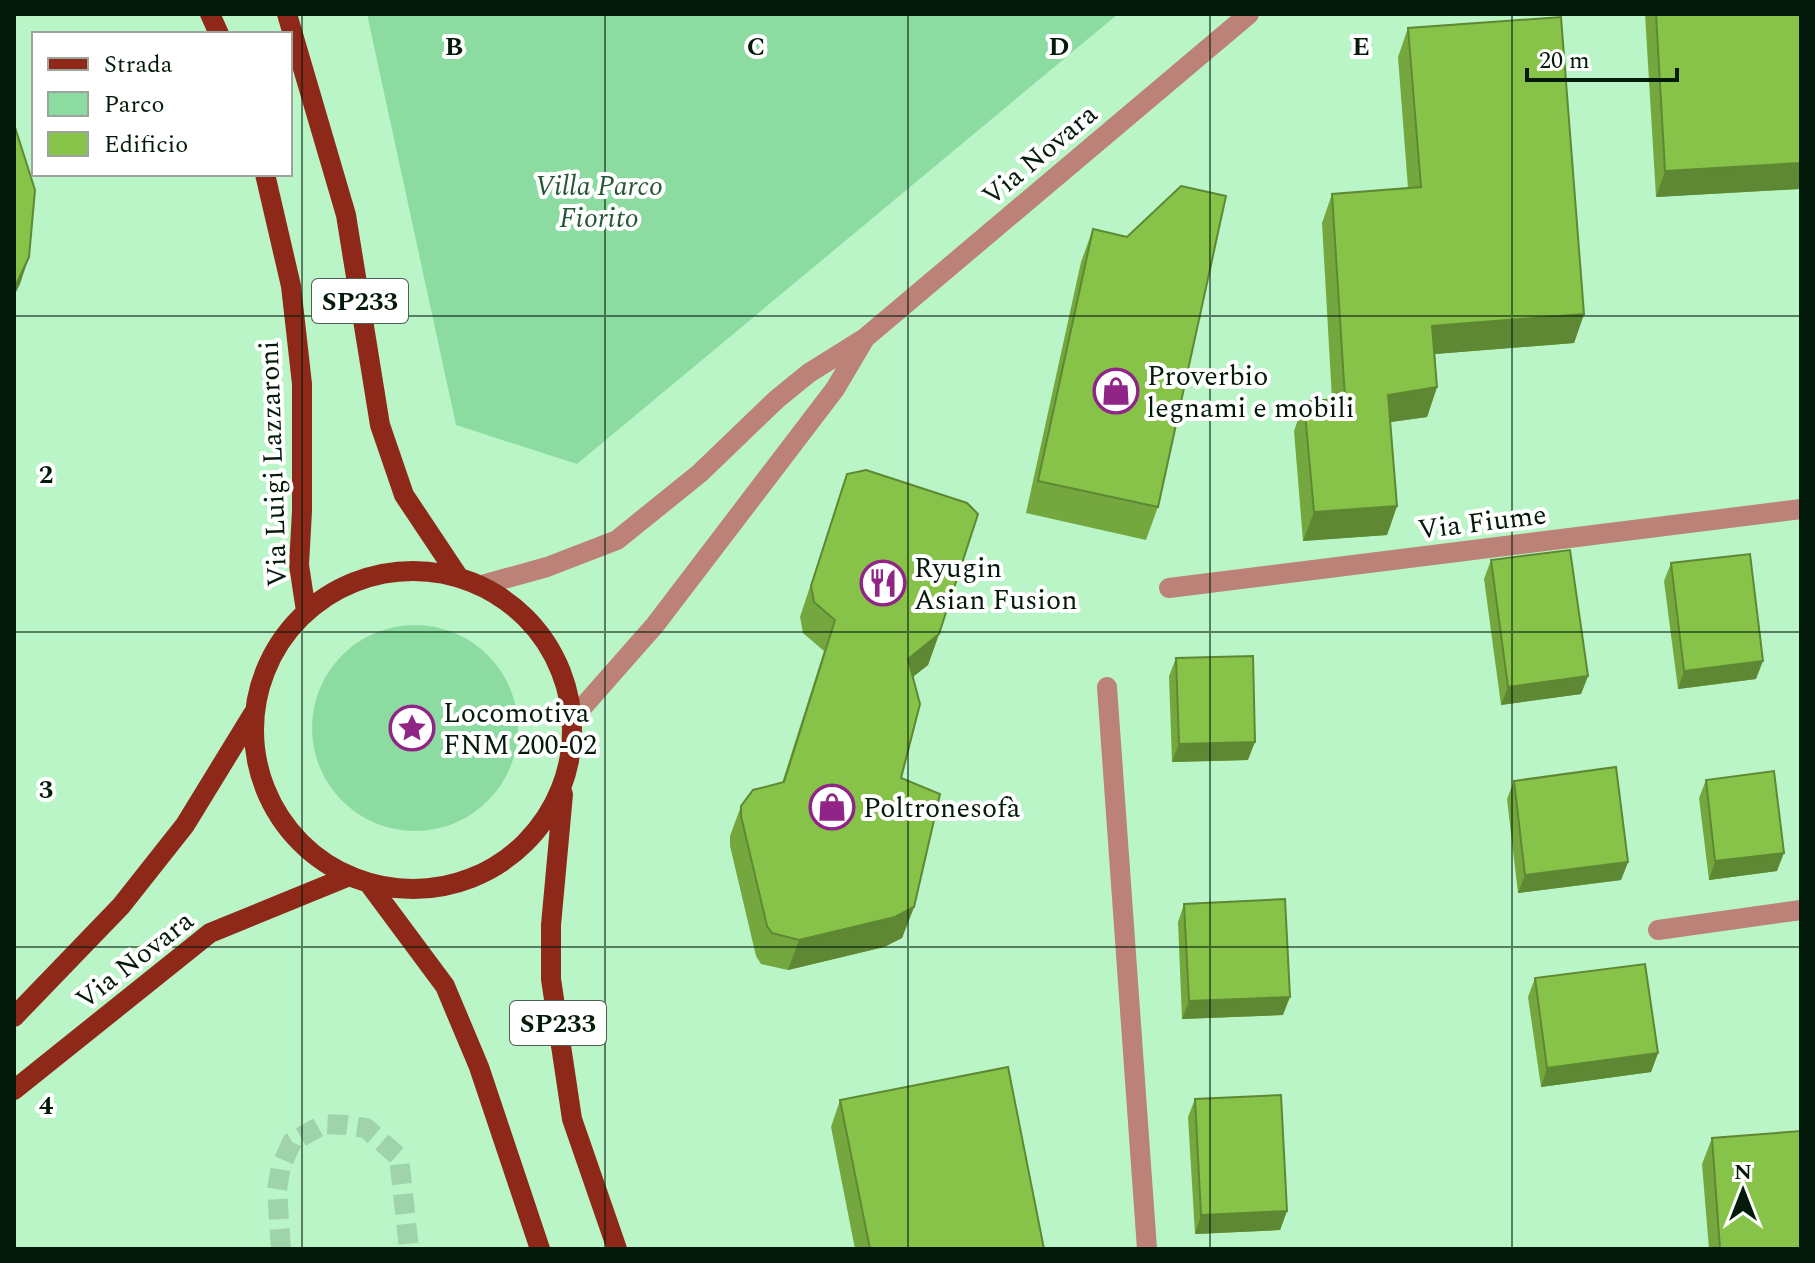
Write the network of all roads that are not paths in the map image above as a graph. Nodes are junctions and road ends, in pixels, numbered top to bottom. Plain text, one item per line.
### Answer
1 (287, 14) edge
2 (1249, 14) edge
3 (265, 176) edge
4 (865, 338) junction
5 (1801, 509) edge
6 (458, 576) junction
7 (482, 585) junction
8 (1169, 588) dead end
9 (306, 611) junction
10 (1107, 687) dead end
11 (253, 714) junction
12 (574, 717) junction
13 (563, 790) junction
14 (347, 877) junction
15 (370, 885) junction
16 (1801, 910) edge
17 (1658, 930) dead end
18 (14, 1017) edge
19 (14, 1090) edge
20 (540, 1249) edge
21 (617, 1249) edge
22 (1147, 1249) edge

1 - 6 main road, SP233
2 - 4 street, Via Novara
3 - 9 main road, Via Luigi Lazzaroni / SP233
4 - 7 street, Via Novara
4 - 12 street, Via Novara
5 - 8 street, Via Fiume
6 - 7 main road, SP233
6 - 9 main road, SP233
7 - 12 main road, SP233
9 - 11 main road, SP233
10 - 22 street
11 - 14 main road, SP233
11 - 18 main road, Via Novara
12 - 13 main road, SP233
13 - 15 main road, SP233
13 - 21 main road, SP233
14 - 15 main road, SP233
14 - 19 main road, Via Novara
15 - 20 main road, SP233
16 - 17 street

